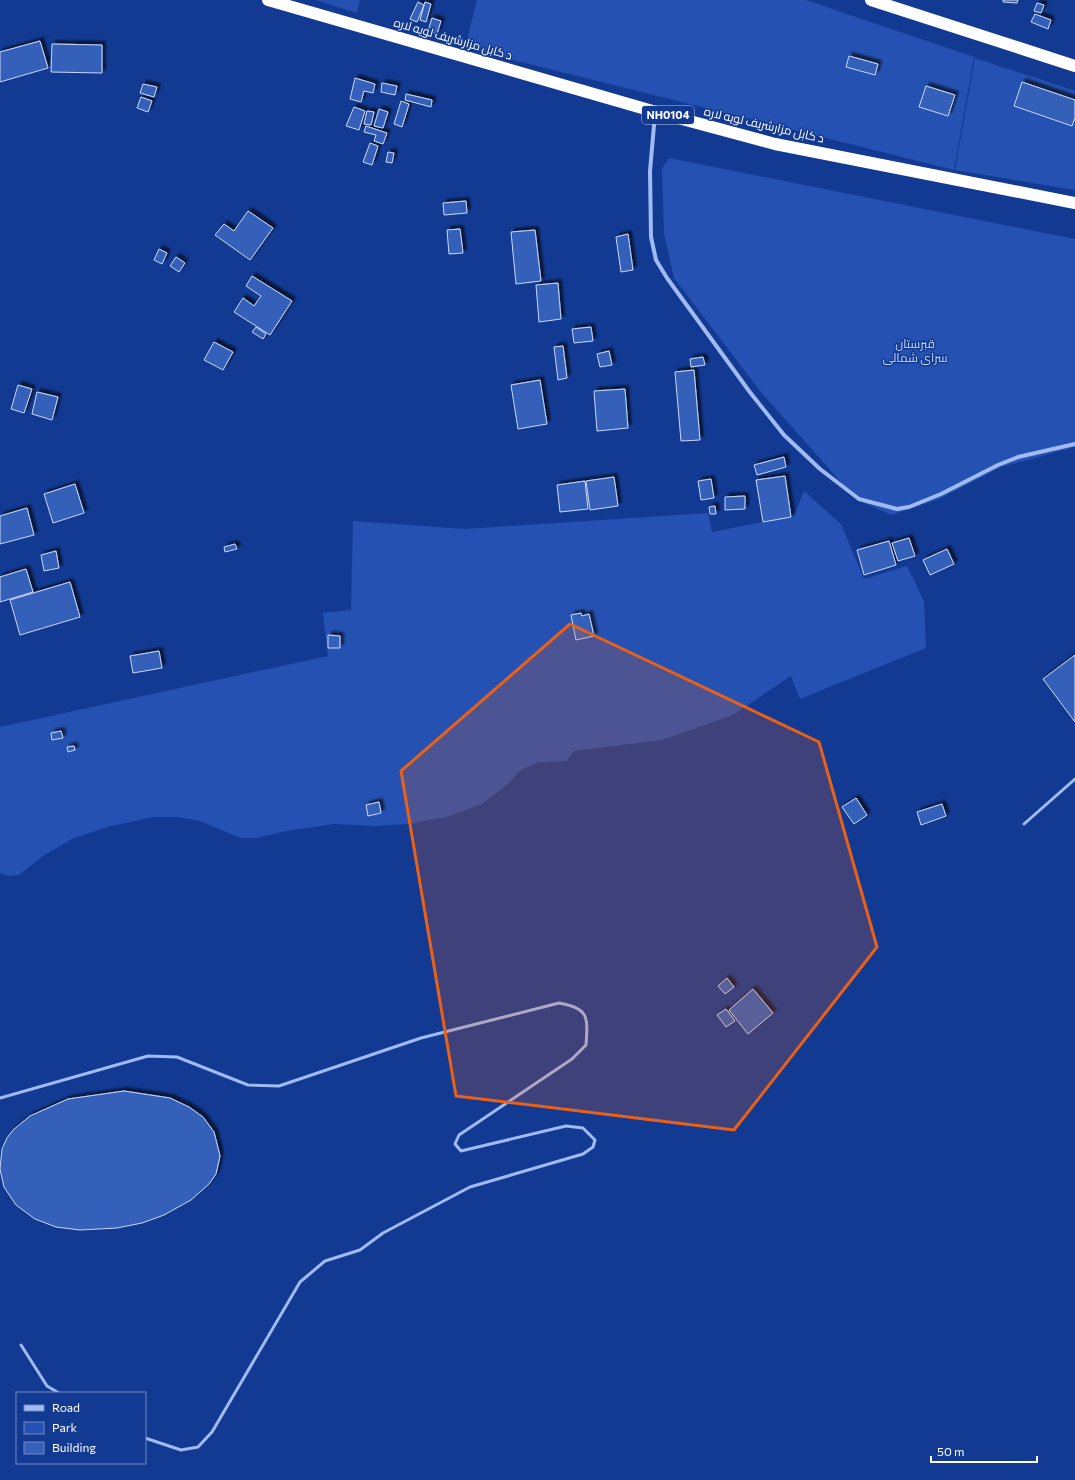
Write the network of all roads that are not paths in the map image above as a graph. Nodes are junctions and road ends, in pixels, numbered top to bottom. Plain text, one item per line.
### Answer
1 (268, 0) edge
2 (871, 0) edge
3 (1075, 66) edge
4 (656, 112) junction
5 (1075, 203) edge
6 (1075, 444) edge
7 (1075, 779) edge
8 (1024, 824) dead end
9 (0, 1098) edge
10 (21, 1345) dead end
11 (57, 1392) edge
12 (146, 1438) edge

1 - 4 highway, د کابل مزارشریف لویه لاره / NH0104
2 - 3 highway
4 - 5 highway, د کابل مزارشریف لویه لاره / NH0104
4 - 6 street
7 - 8 lane
9 - 12 lane
10 - 11 lane

